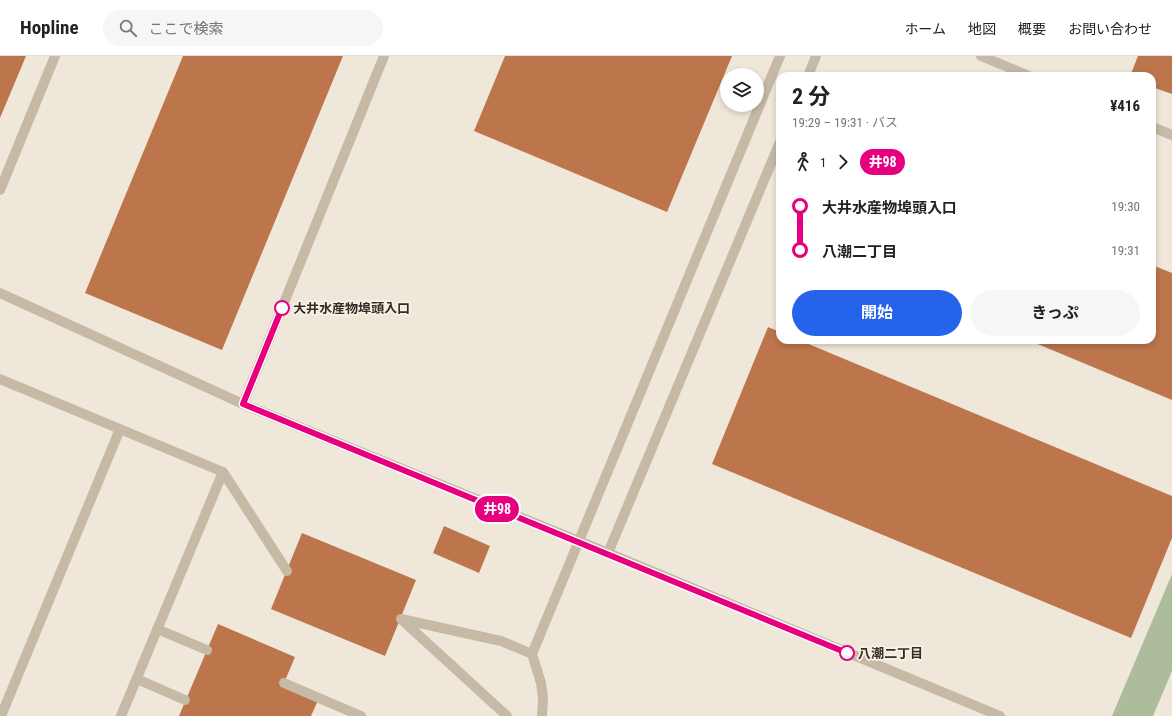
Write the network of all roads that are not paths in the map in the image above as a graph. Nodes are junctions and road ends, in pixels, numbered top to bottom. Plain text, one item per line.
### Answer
1 (55, 56) edge
2 (384, 56) edge
3 (780, 56) edge
4 (816, 56) edge
5 (981, 56) edge
6 (810, 72) edge
7 (1019, 72) edge
8 (1156, 129) edge
9 (1172, 135) edge
10 (776, 152) edge
11 (0, 190) edge
12 (0, 293) edge
13 (0, 379) edge
14 (243, 404) junction
15 (120, 429) junction
16 (222, 472) junction
17 (578, 542) junction
18 (608, 554) junction
19 (286, 571) dead end
20 (157, 629) junction
21 (207, 650) dead end
22 (532, 654) junction
23 (137, 679) junction
24 (284, 683) dead end
25 (185, 700) dead end
26 (1, 716) edge
27 (121, 716) edge
28 (360, 716) edge
29 (507, 716) edge
30 (542, 716) edge
31 (1000, 716) edge

1 - 11 street
2 - 14 street
3 - 17 street
4 - 6 street
5 - 7 street
8 - 9 street
10 - 18 street
12 - 14 street
13 - 15 street
14 - 17 street
15 - 16 street
15 - 26 street
16 - 19 street
16 - 20 street
17 - 18 street
17 - 22 street
18 - 31 street
20 - 21 street
20 - 23 street
22 - 29 street
22 - 30 street
23 - 25 street
23 - 27 street
24 - 28 street

